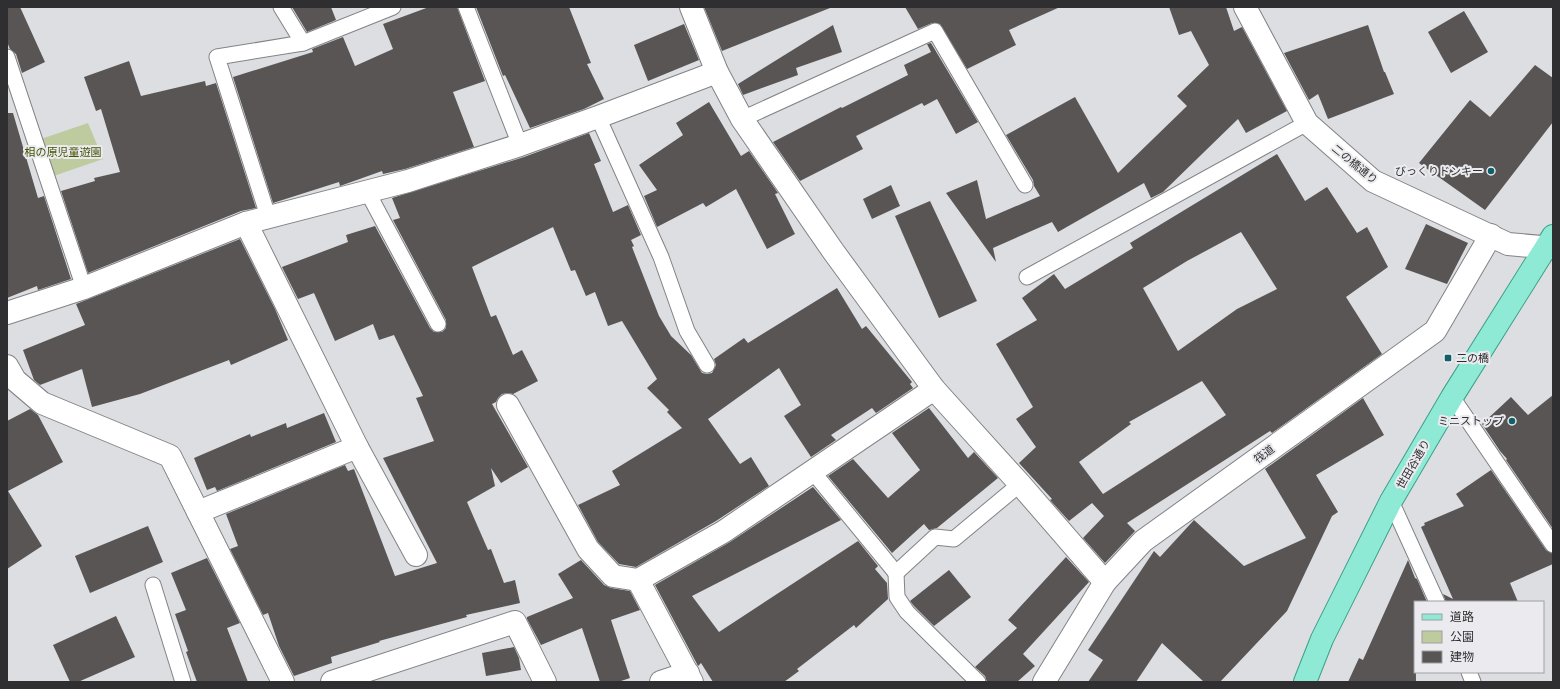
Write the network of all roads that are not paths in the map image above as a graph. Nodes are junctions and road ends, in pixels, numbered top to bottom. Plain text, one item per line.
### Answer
1 (281, 7) edge
2 (393, 7) edge
3 (466, 7) edge
4 (692, 7) edge
5 (1245, 7) edge
6 (303, 43) junction
7 (7, 57) edge
8 (717, 72) junction
9 (598, 117) junction
10 (742, 119) junction
11 (1307, 123) junction
12 (520, 145) junction
13 (1025, 184) dead end
14 (368, 191) junction
15 (268, 216) junction
16 (246, 223) junction
17 (1491, 235) junction
18 (1550, 244) edge
19 (1027, 278) dead end
20 (84, 288) junction
21 (7, 313) edge
22 (438, 324) dead end
23 (706, 365) dead end
24 (7, 366) edge
25 (934, 388) junction
26 (1452, 397) junction
27 (508, 404) dead end
28 (357, 446) junction
29 (813, 472) junction
30 (1020, 484) junction
31 (1391, 501) junction
32 (198, 512) junction
33 (1553, 545) edge
34 (416, 555) dead end
35 (896, 573) junction
36 (638, 580) junction
37 (1105, 582) junction
38 (153, 585) dead end
39 (1437, 601) edge
40 (690, 677) edge
41 (183, 682) edge
42 (283, 682) edge
43 (332, 682) edge
44 (545, 682) edge
45 (661, 682) edge
46 (978, 682) edge
47 (1044, 682) edge
48 (1305, 682) edge

1 - 6 lane
2 - 6 lane
3 - 12 lane
4 - 8 street
5 - 11 street, 二の橋通り
6 - 15 lane
7 - 20 lane
8 - 9 street
8 - 10 street
9 - 12 street
9 - 23 lane
10 - 13 lane
10 - 25 street
11 - 17 street, 二の橋通り
11 - 19 lane
12 - 14 street
14 - 15 street
14 - 22 lane
15 - 16 street
16 - 20 street
16 - 28 street
17 - 18 street, 二の橋通り
17 - 37 street, 筏道
18 - 26 main road, 世田谷通り
20 - 21 street
24 - 32 street
25 - 29 street
25 - 30 street
26 - 31 main road, 世田谷通り
26 - 33 lane
27 - 36 street
28 - 32 street
28 - 34 street
29 - 35 lane
29 - 36 street
30 - 35 lane
30 - 37 street
31 - 39 lane
31 - 48 main road, 世田谷通り
32 - 42 street
35 - 46 lane
36 - 40 street
37 - 47 street, 筏道
38 - 41 lane
40 - 45 street
43 - 44 street

